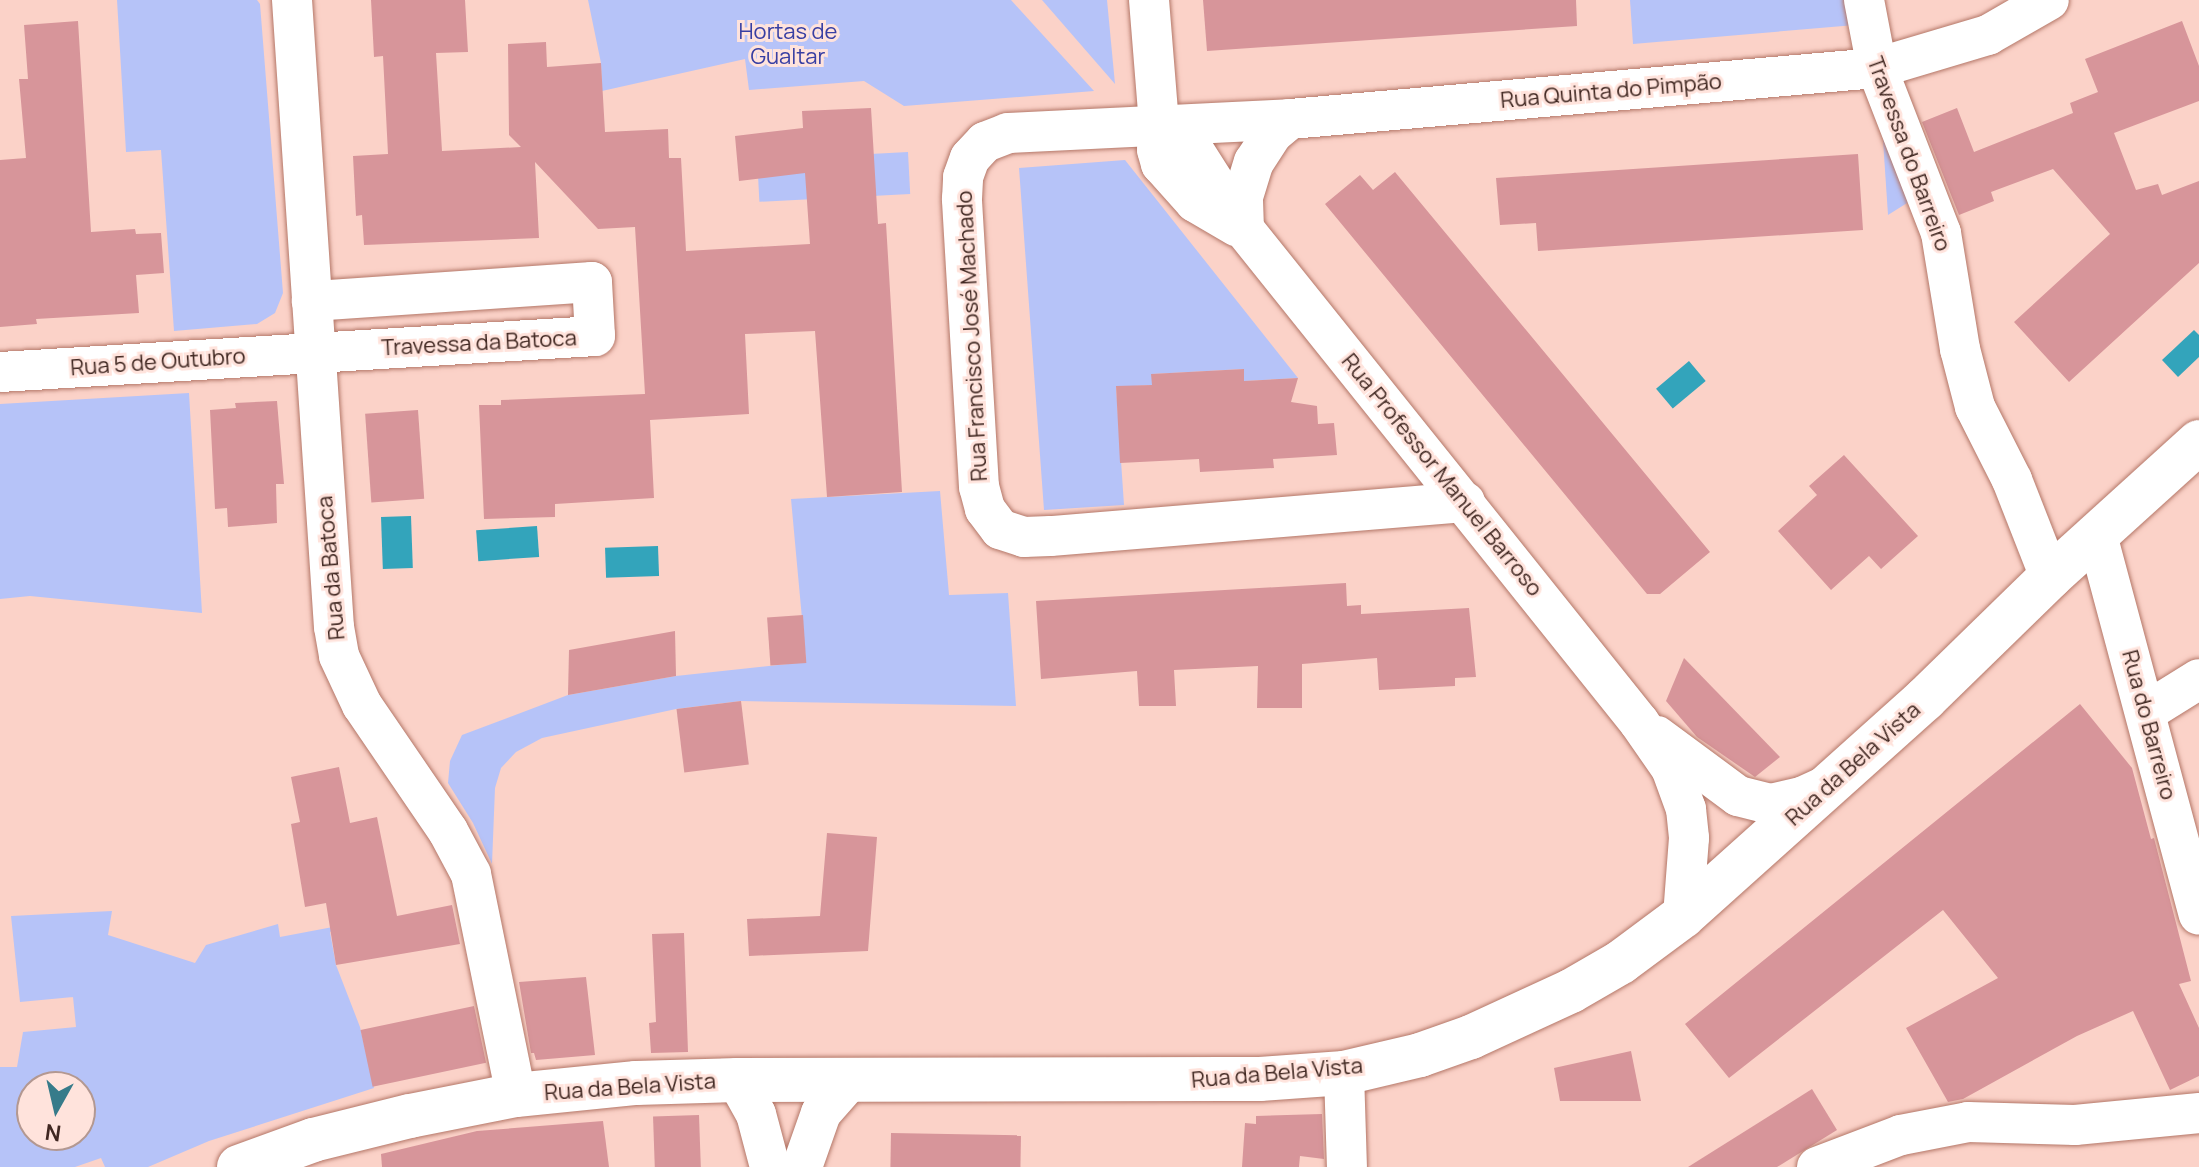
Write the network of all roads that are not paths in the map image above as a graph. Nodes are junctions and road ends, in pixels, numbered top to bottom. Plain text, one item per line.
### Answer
1 (292, 0) edge
2 (1149, 0) edge
3 (1864, 0) edge
4 (2049, 0) edge
5 (1877, 68) junction
6 (1290, 119) junction
7 (1159, 123) junction
8 (1244, 229) junction
9 (312, 301) junction
10 (316, 352) junction
11 (0, 372) edge
12 (2199, 442) edge
13 (1465, 502) junction
14 (2097, 535) junction
15 (2050, 577) junction
16 (2199, 679) edge
17 (2146, 712) junction
18 (1639, 722) junction
19 (1829, 785) junction
20 (2199, 915) edge
21 (1683, 916) junction
22 (1344, 1073) junction
23 (851, 1079) junction
24 (737, 1080) junction
25 (516, 1095) junction
26 (2199, 1113) edge
27 (239, 1167) edge
28 (770, 1167) edge
29 (802, 1167) edge
30 (1347, 1167) edge
31 (1817, 1167) edge

1 - 9 street, Rua da Batoca
2 - 7 street
3 - 5 street, Travessa do Barreiro
4 - 5 street, Rua Quinta do Pimpão
5 - 6 street, Rua Quinta do Pimpão
5 - 15 street, Travessa do Barreiro
6 - 7 street, Rua Quinta do Pimpão
6 - 8 street
7 - 8 street, Rua Professor Manuel Barroso
7 - 13 street, Rua Francisco José Machado
8 - 13 street, Rua Professor Manuel Barroso
9 - 10 street, Rua da Batoca
9 - 10 street, Travessa da Batoca
10 - 11 street, Rua 5 de Outubro
10 - 25 street, Rua da Batoca
12 - 14 main road, Rua da Bela Vista
13 - 18 street, Rua Professor Manuel Barroso
14 - 15 main road, Rua da Bela Vista
14 - 17 street, Rua do Barreiro
15 - 19 main road, Rua da Bela Vista
16 - 17 street
17 - 20 street, Rua do Barreiro
18 - 19 street
18 - 21 street
19 - 21 main road, Rua da Bela Vista
21 - 22 main road, Rua da Bela Vista
22 - 23 main road, Rua da Bela Vista
22 - 30 street
23 - 24 main road, Rua da Bela Vista
23 - 29 street
24 - 25 main road, Rua da Bela Vista
24 - 28 street
25 - 27 main road, Rua da Bela Vista
26 - 31 street

